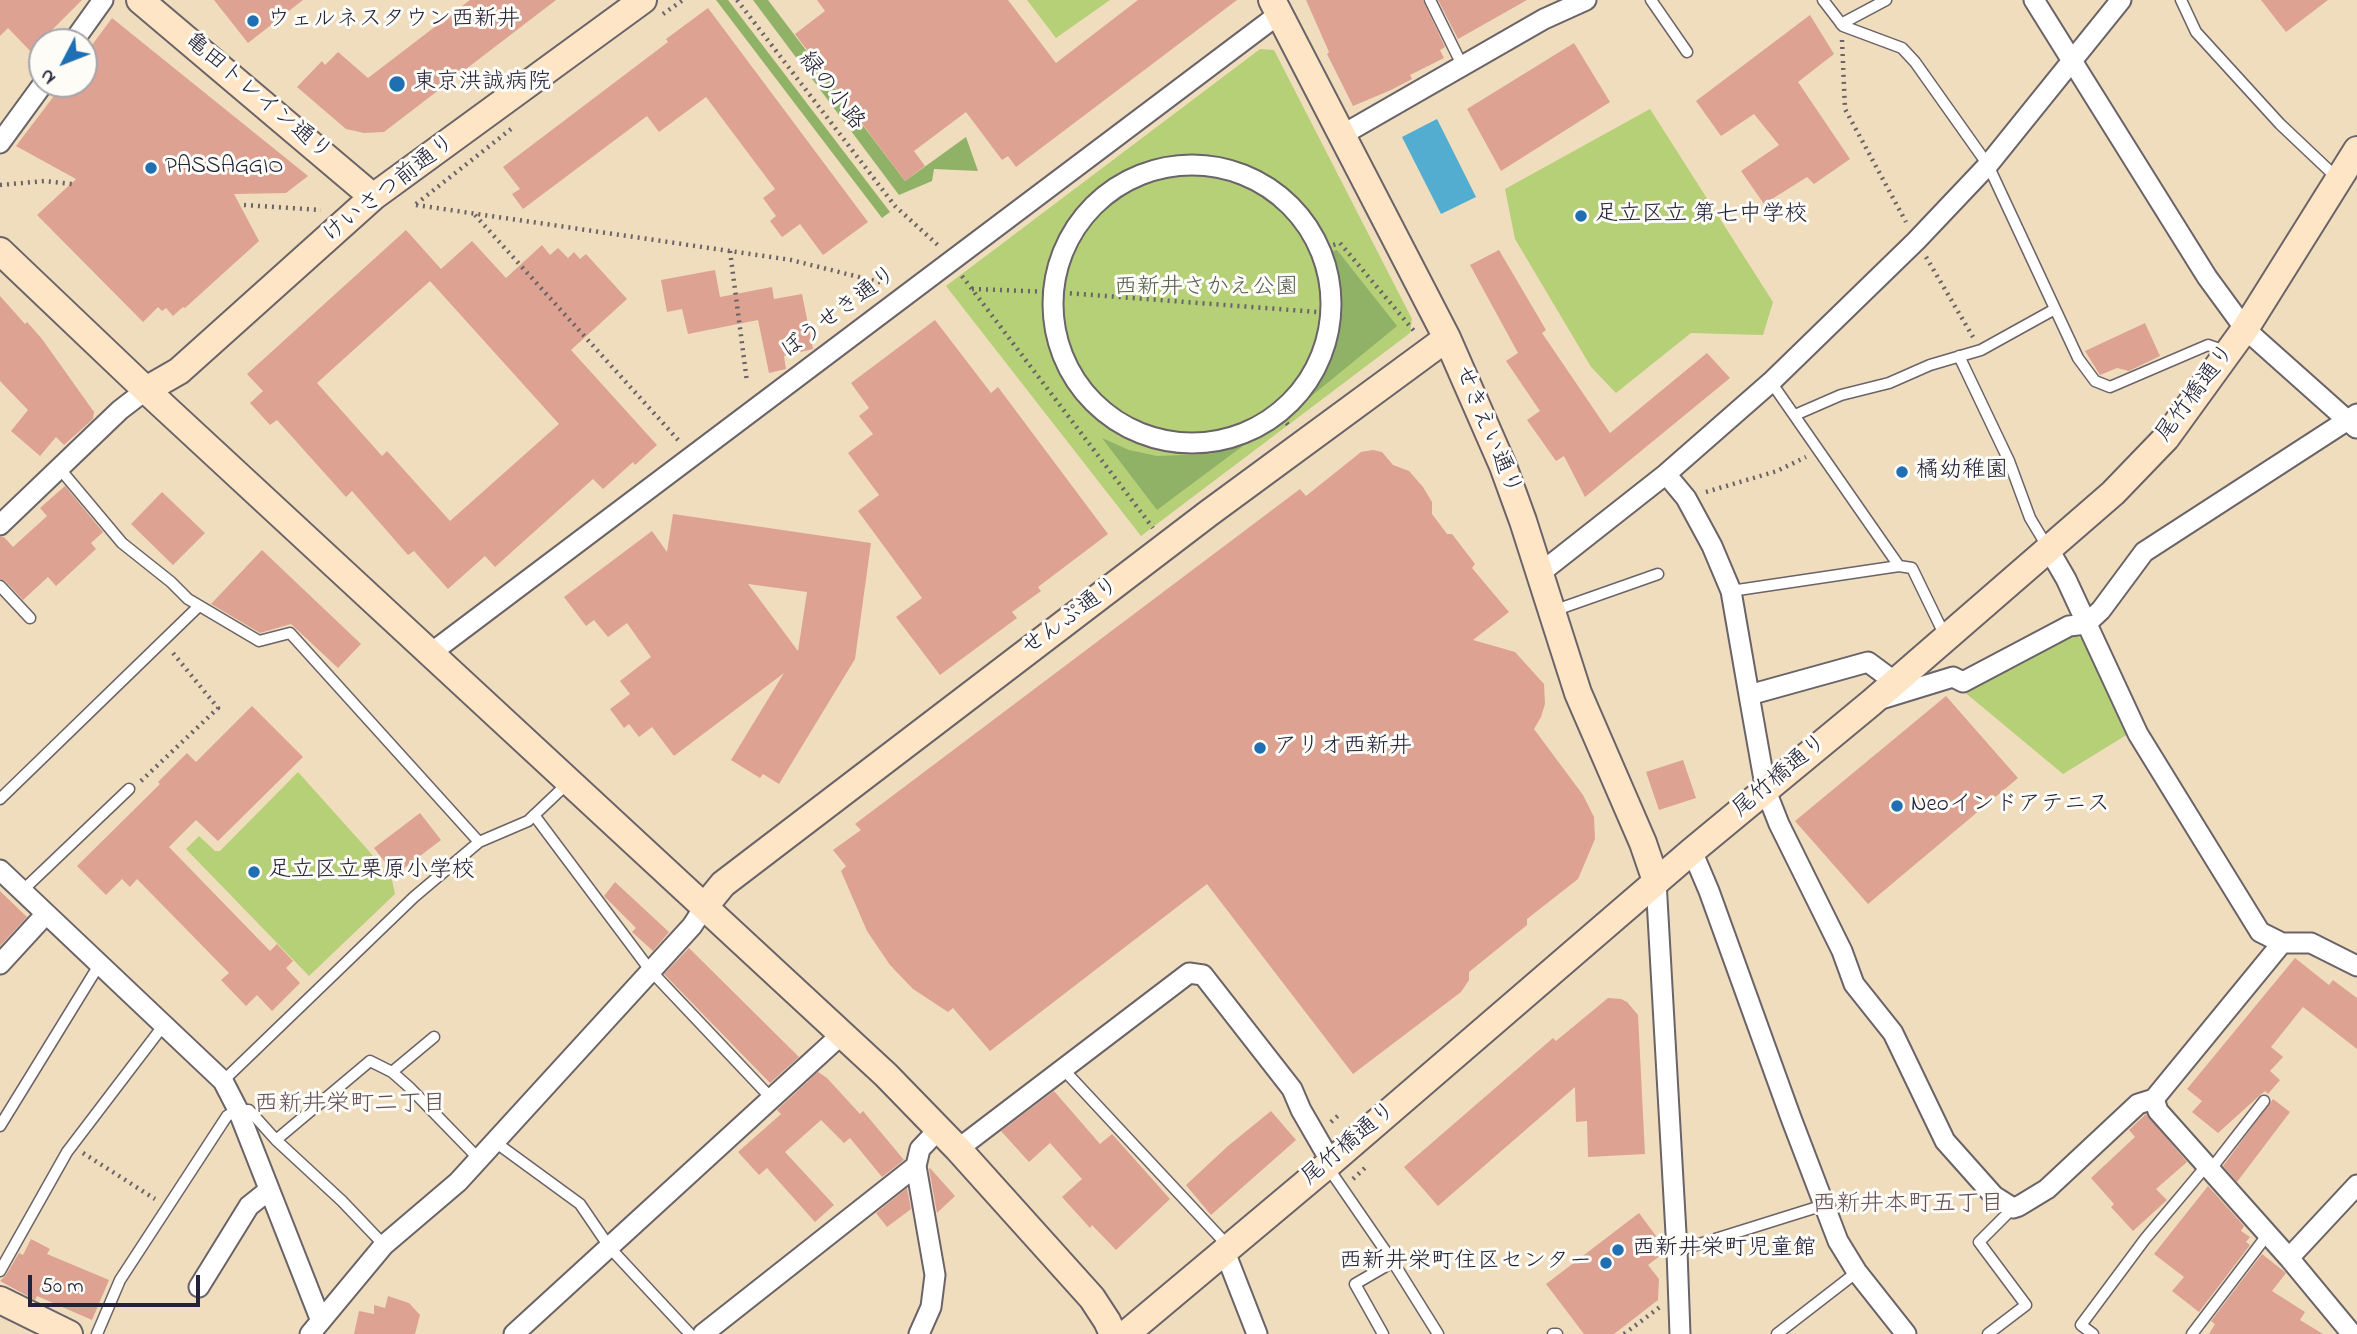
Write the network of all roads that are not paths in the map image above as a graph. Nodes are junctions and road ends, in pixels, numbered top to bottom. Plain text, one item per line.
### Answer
1 (103, 0) edge
2 (140, 0) edge
3 (643, 0) edge
4 (1430, 0) edge
5 (1586, 0) edge
6 (1651, 0) edge
7 (1823, 0) edge
8 (1886, 0) edge
9 (2034, 0) edge
10 (2121, 0) edge
11 (2181, 0) edge
12 (1275, 7) edge
13 (1842, 25) junction
14 (83, 28) edge
15 (1687, 52) dead end
16 (2071, 61) junction
17 (1462, 65) junction
18 (33, 98) edge
19 (1342, 135) junction
20 (0, 143) edge
21 (2357, 149) edge
22 (1988, 165) junction
23 (2338, 179) junction
24 (373, 197) junction
25 (0, 251) edge
26 (2055, 309) junction
27 (2245, 329) junction
28 (1447, 338) junction
29 (2228, 352) junction
30 (1959, 356) junction
31 (1771, 382) junction
32 (146, 390) junction
33 (1278, 412) joint
34 (1795, 415) junction
35 (2354, 421) edge
36 (60, 469) junction
37 (1666, 474) junction
38 (0, 525) edge
39 (2048, 548) junction
40 (1899, 566) junction
41 (1539, 574) junction
42 (1658, 574) dead end
43 (0, 586) edge
44 (1731, 591) junction
45 (199, 606) junction
46 (1551, 612) junction
47 (30, 618) dead end
48 (2086, 624) junction
49 (1946, 637) junction
50 (431, 653) junction
51 (1895, 682) junction
52 (1749, 695) junction
53 (1871, 703) junction
54 (569, 782) junction
55 (129, 789) road end
56 (1766, 791) junction
57 (0, 800) edge
58 (534, 815) junction
59 (479, 842) junction
60 (1692, 851) junction
61 (0, 870) edge
62 (1656, 881) junction
63 (22, 892) junction
64 (705, 906) junction
65 (45, 915) junction
66 (2282, 943) junction
67 (0, 964) edge
68 (99, 965) junction
69 (2357, 966) edge
70 (650, 970) junction
71 (163, 1026) junction
72 (842, 1034) junction
73 (434, 1037) dead end
74 (1062, 1068) junction
75 (392, 1072) junction
76 (223, 1082) junction
77 (772, 1099) junction
78 (2154, 1099) junction
79 (2264, 1101) dead end
80 (237, 1111) junction
81 (0, 1126) edge
82 (939, 1129) junction
83 (276, 1140) junction
84 (495, 1142) junction
85 (958, 1149) junction
86 (480, 1159) junction
87 (1329, 1164) junction
88 (916, 1166) junction
89 (2209, 1167) junction
90 (2357, 1185) edge
91 (269, 1190) junction
92 (1824, 1205) junction
93 (2013, 1208) junction
94 (2268, 1234) junction
95 (384, 1245) junction
96 (610, 1248) junction
97 (1227, 1249) junction
98 (1677, 1251) junction
99 (2289, 1258) junction
100 (1393, 1262) junction
101 (0, 1271) edge
102 (1857, 1272) junction
103 (199, 1287) dead end
104 (0, 1300) edge
105 (315, 1328) edge
106 (69, 1334) edge
107 (97, 1334) edge
108 (514, 1334) edge
109 (690, 1334) edge
110 (702, 1334) edge
111 (919, 1334) edge
112 (1113, 1334) edge
113 (1126, 1334) edge
114 (1257, 1334) edge
115 (1382, 1334) edge
116 (1438, 1334) edge
117 (1679, 1334) edge
118 (1777, 1334) edge
119 (1906, 1334) edge
120 (1988, 1334) edge
121 (2093, 1334) edge
122 (2192, 1334) edge
123 (2352, 1334) edge

1 - 14 street
2 - 24 street, 亀田トレイン通り
3 - 24 street, けいさつ前通り
4 - 17 lane
5 - 17 street
6 - 15 lane
7 - 13 lane
8 - 13 lane
9 - 16 street
10 - 16 street
11 - 23 lane
12 - 19 street, せきえい通り
12 - 50 street, ぼうせき通り
13 - 22 lane
16 - 22 street
16 - 27 street
17 - 19 street
18 - 20 street
19 - 28 street, せきえい通り
21 - 23 street, 尾竹橋通り
22 - 26 lane
22 - 31 street
23 - 27 street, 尾竹橋通り
24 - 32 street, けいさつ前通り
25 - 32 street
26 - 29 lane
26 - 30 lane
27 - 29 street, 尾竹橋通り
27 - 35 street
28 - 41 street, せきえい通り
28 - 64 street, せんぷ通り
29 - 39 street, 尾竹橋通り
30 - 34 lane
30 - 39 lane
31 - 34 lane
31 - 37 street
32 - 36 street
32 - 50 street
33 - 33 street
34 - 40 lane
35 - 48 street
36 - 38 street
36 - 45 lane
37 - 41 street
37 - 44 street
39 - 48 street
39 - 49 street, 尾竹橋通り
40 - 44 lane
40 - 49 lane
41 - 46 street, せきえい通り
42 - 46 lane
43 - 47 lane
44 - 52 street
45 - 57 lane
45 - 59 lane
46 - 62 street, せきえい通り
48 - 53 street
48 - 66 street
49 - 51 street, 尾竹橋通り
50 - 54 street
51 - 52 street
51 - 53 street, 尾竹橋通り
52 - 56 street
53 - 56 street, 尾竹橋通り
54 - 58 lane
54 - 64 street
55 - 63 lane
56 - 60 street, 尾竹橋通り
56 - 93 street
58 - 59 lane
58 - 70 lane
59 - 76 lane
60 - 62 street, 尾竹橋通り
60 - 92 street
61 - 63 street
62 - 87 street, 尾竹橋通り
62 - 98 street
63 - 65 street
64 - 70 street
64 - 72 street
65 - 67 street
65 - 68 street
66 - 69 street
66 - 78 street
68 - 71 street
68 - 81 lane
70 - 77 lane
70 - 84 street
71 - 76 street
71 - 101 lane
72 - 77 street
72 - 82 street
73 - 75 lane
74 - 85 street
74 - 87 street
74 - 97 lane
75 - 83 lane
75 - 86 lane
76 - 80 street
77 - 96 street
78 - 89 street
78 - 93 street
79 - 89 lane
80 - 83 lane
80 - 91 street
80 - 107 lane
82 - 85 street
82 - 88 street
83 - 95 lane
84 - 86 street
84 - 96 lane
85 - 112 street
86 - 95 street
87 - 97 street, 尾竹橋通り
87 - 100 lane
88 - 110 street
88 - 111 street
89 - 94 street
89 - 121 lane
90 - 99 street
91 - 103 street
91 - 105 street
92 - 98 lane
92 - 102 street
93 - 120 lane
94 - 99 street
94 - 122 lane
95 - 105 street
96 - 108 street
96 - 109 lane
97 - 113 street, 尾竹橋通り
97 - 114 street
98 - 117 street
99 - 123 street
100 - 115 lane
100 - 116 lane
102 - 118 lane
102 - 119 street
104 - 106 street

